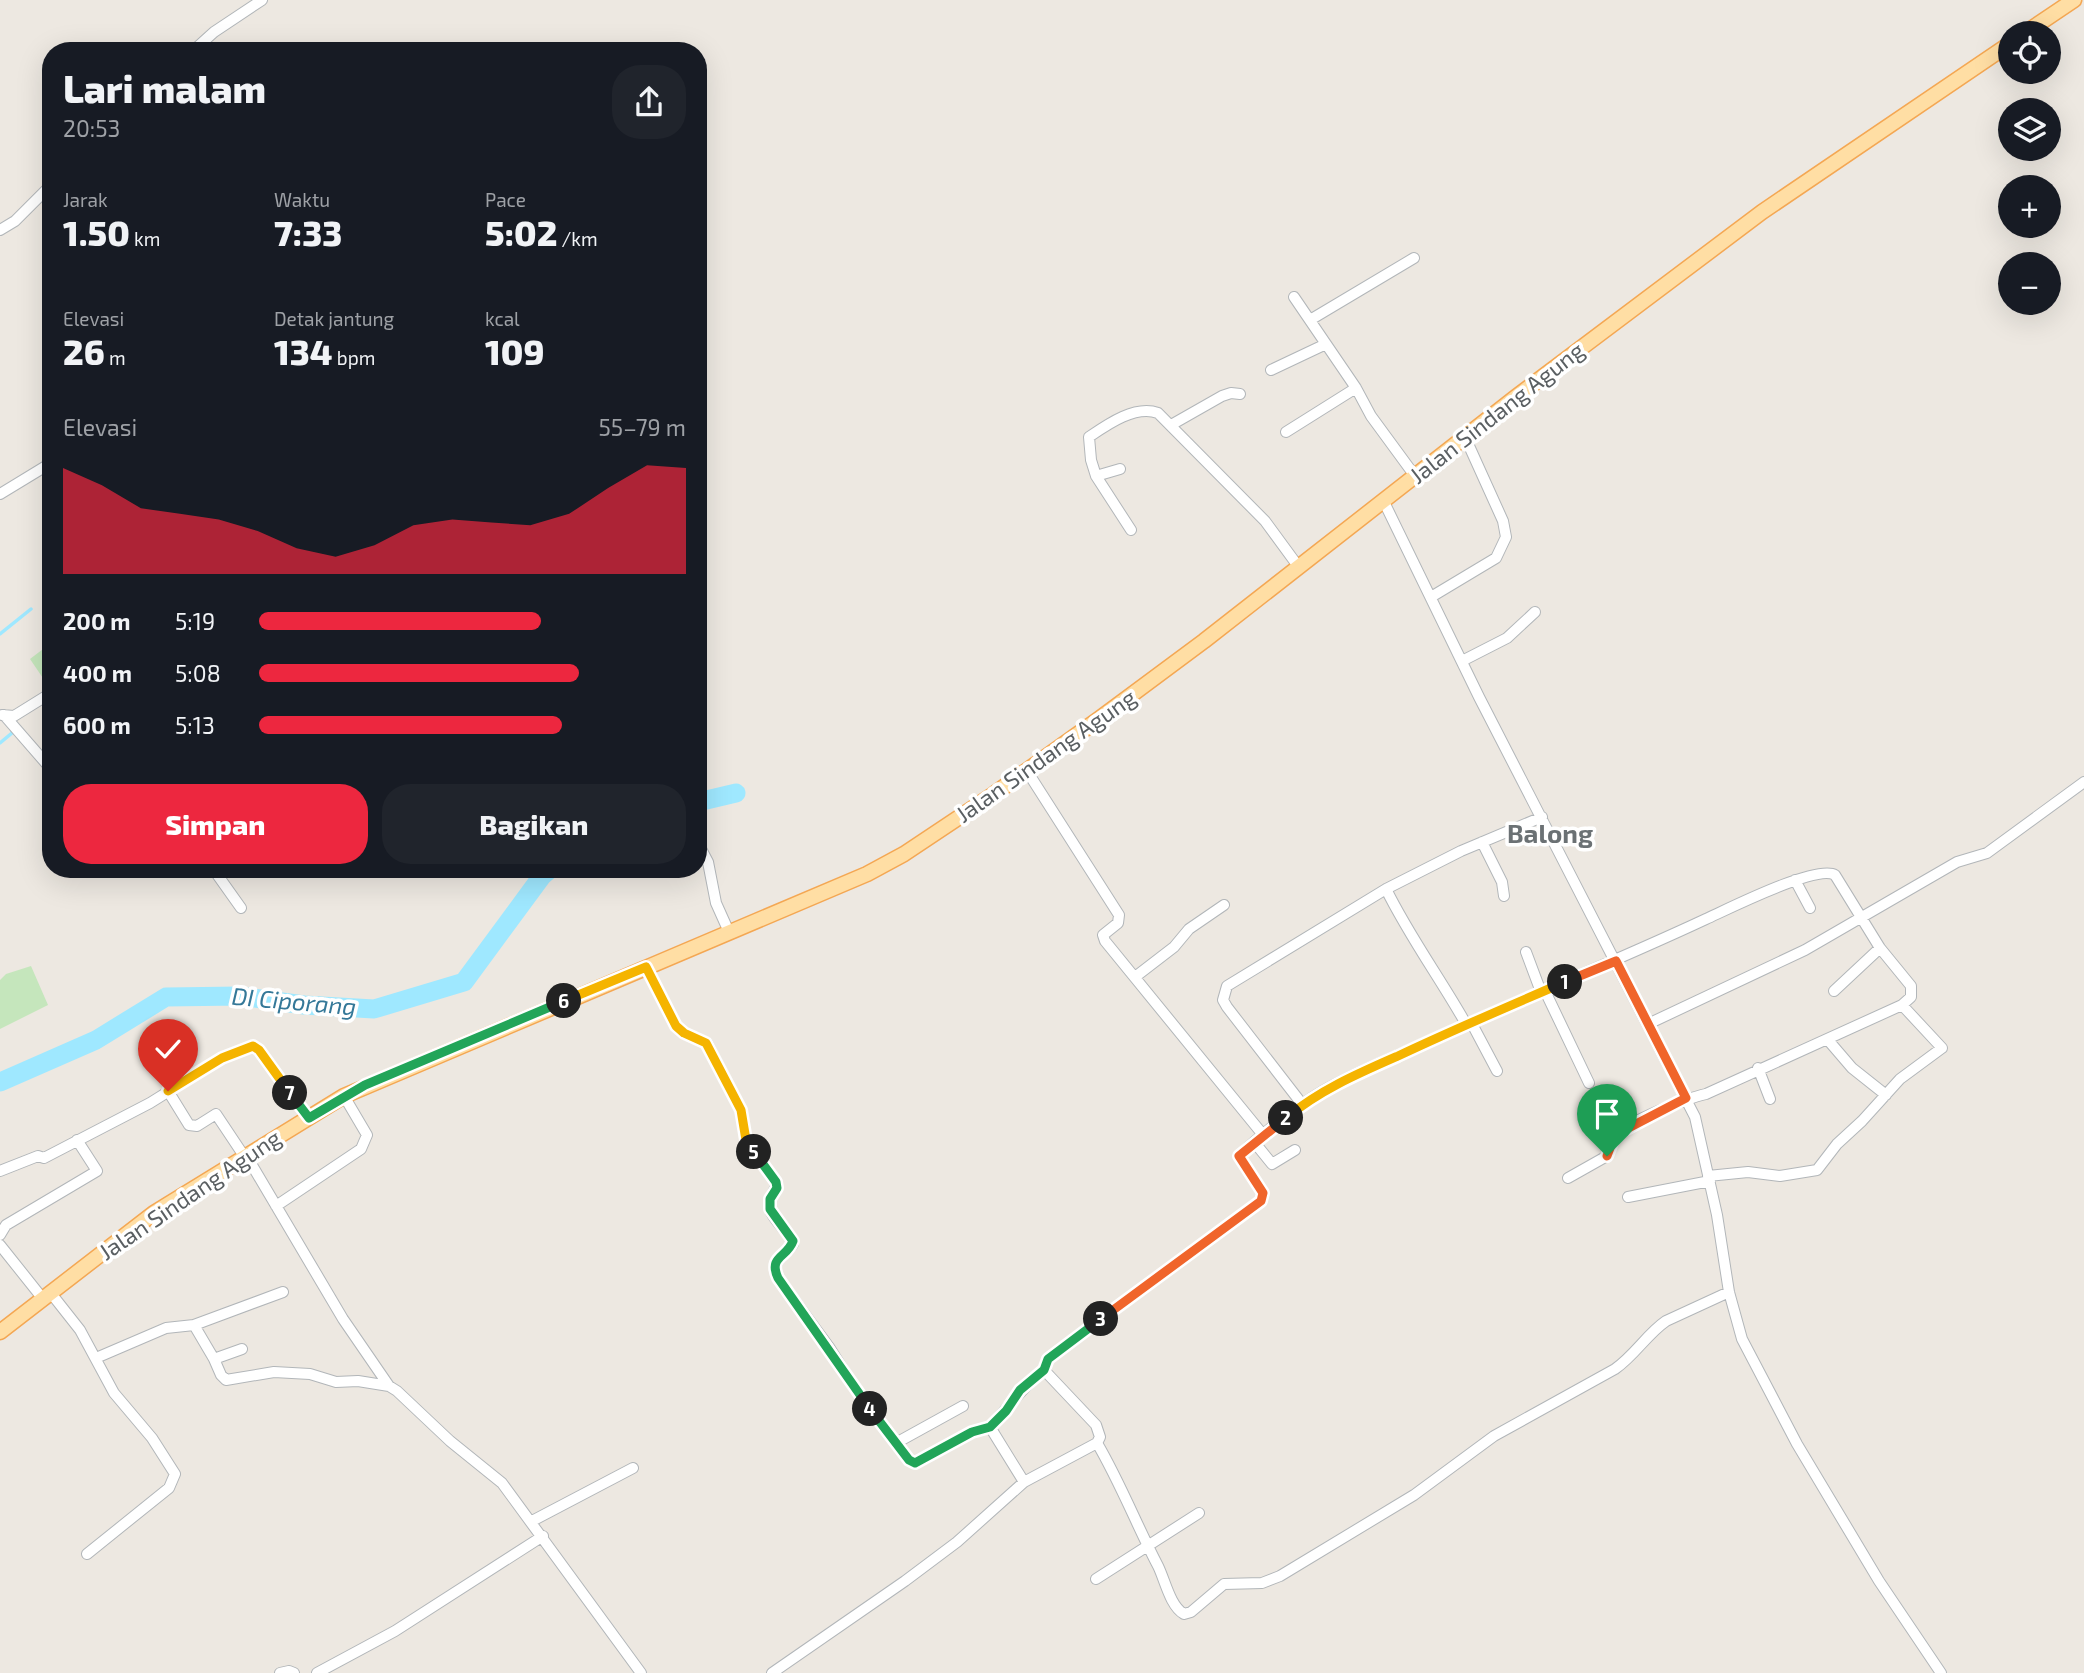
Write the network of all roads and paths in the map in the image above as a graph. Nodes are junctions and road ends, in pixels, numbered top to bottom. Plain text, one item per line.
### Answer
1 (262, 0) edge
2 (2074, 0) edge
3 (2043, 21) edge
4 (203, 42) edge
5 (1998, 52) edge
6 (42, 194) edge
7 (0, 230) edge
8 (1415, 258) dead end
9 (1294, 297) dead end
10 (1310, 320) junction
11 (1326, 344) junction
12 (1271, 370) dead end
13 (1356, 388) junction
14 (1240, 394) dead end
15 (1171, 425) junction
16 (1286, 432) dead end
17 (1465, 438) junction
18 (42, 468) edge
19 (1120, 469) dead end
20 (1096, 476) junction
21 (1415, 476) junction
22 (0, 494) edge
23 (1384, 502) junction
24 (1131, 530) dead end
25 (1298, 566) junction
26 (1431, 597) junction
27 (1535, 612) dead end
28 (1462, 662) junction
29 (42, 699) edge
30 (2, 715) edge
31 (42, 759) edge
32 (1027, 771) junction
33 (2084, 782) edge
34 (1542, 817) junction
35 (1482, 842) junction
36 (707, 860) edge
37 (220, 878) edge
38 (1795, 880) junction
39 (1385, 889) junction
40 (1504, 896) dead end
41 (1224, 905) dead end
42 (241, 908) dead end
43 (1810, 908) dead end
44 (1862, 918) junction
45 (729, 932) junction
46 (1880, 948) junction
47 (1526, 952) dead end
48 (1616, 961) junction
49 (646, 967) junction
50 (1135, 977) junction
51 (1834, 990) dead end
52 (1543, 992) junction
53 (1902, 1005) junction
54 (1469, 1023) junction
55 (1648, 1024) junction
56 (1828, 1040) junction
57 (1758, 1068) junction
58 (1497, 1071) dead end
59 (1589, 1083) dead end
60 (168, 1091) junction
61 (1886, 1094) junction
62 (344, 1096) junction
63 (1686, 1098) junction
64 (1770, 1099) dead end
65 (1302, 1104) junction
66 (309, 1118) junction
67 (1259, 1139) junction
68 (78, 1140) junction
69 (1295, 1150) dead end
70 (245, 1156) junction
71 (0, 1171) edge
72 (1569, 1178) dead end
73 (1709, 1179) junction
74 (1628, 1197) dead end
75 (276, 1206) junction
76 (0, 1235) edge
77 (0, 1245) edge
78 (283, 1292) dead end
79 (1729, 1292) junction
80 (46, 1295) junction
81 (194, 1325) junction
82 (0, 1332) edge
83 (242, 1349) dead end
84 (96, 1358) junction
85 (214, 1359) junction
86 (1044, 1370) junction
87 (389, 1386) junction
88 (963, 1406) dead end
89 (990, 1427) junction
90 (896, 1443) junction
91 (1097, 1443) junction
92 (633, 1468) dead end
93 (1024, 1482) junction
94 (1199, 1513) dead end
95 (532, 1521) junction
96 (542, 1536) junction
97 (1146, 1546) junction
98 (87, 1554) dead end
99 (1096, 1578) dead end
100 (280, 1673) edge
101 (294, 1673) edge
102 (317, 1673) edge
103 (641, 1673) edge
104 (772, 1673) edge
105 (1941, 1673) edge

1 - 4 street
2 - 3 main road
5 - 17 main road, Jalan Sindang Agung
6 - 7 street
8 - 10 street
9 - 10 street
10 - 11 street
11 - 12 street
11 - 13 street
13 - 16 street
13 - 21 street
14 - 15 street
15 - 20 street
15 - 25 street
17 - 21 main road, Jalan Sindang Agung
17 - 26 street
18 - 22 street
19 - 20 street
20 - 24 street
21 - 23 main road, Jalan Sindang Agung
23 - 25 main road, Jalan Sindang Agung
23 - 26 street
25 - 32 main road, Jalan Sindang Agung
26 - 28 street
27 - 28 street
28 - 34 street
29 - 30 street
30 - 31 street
32 - 45 main road, Jalan Sindang Agung
32 - 50 street
33 - 44 street
34 - 35 street
34 - 48 street
35 - 39 street
35 - 40 street
36 - 45 street
37 - 42 street
38 - 43 street
38 - 44 street
38 - 48 street
39 - 54 street
39 - 65 street
41 - 50 street
44 - 46 street
44 - 55 street
45 - 49 main road, Jalan Sindang Agung
46 - 51 street
46 - 53 street
47 - 52 street
48 - 52 street
48 - 55 street
49 - 62 main road, Jalan Sindang Agung
49 - 90 street
50 - 67 street
52 - 54 street
52 - 59 street
53 - 56 street
53 - 61 street
54 - 58 street
54 - 65 street
55 - 63 street
56 - 57 street
56 - 61 street
57 - 63 street
57 - 64 street
60 - 66 street
60 - 68 street
60 - 70 street
61 - 73 street
62 - 66 main road, Jalan Sindang Agung
62 - 75 street
63 - 72 street
63 - 73 street
65 - 67 street
66 - 70 main road, Jalan Sindang Agung
67 - 69 street
67 - 86 street
68 - 71 street
68 - 76 street
70 - 75 street
70 - 80 main road, Jalan Sindang Agung
73 - 74 street
73 - 79 street
75 - 87 street
77 - 80 street
78 - 81 street
79 - 97 street
79 - 105 street
80 - 82 main road, Jalan Sindang Agung
80 - 84 street
81 - 84 street
81 - 85 street
83 - 85 street
84 - 98 street
85 - 87 street
86 - 89 street
86 - 91 street
87 - 95 street
88 - 90 street
89 - 90 street
89 - 93 street
91 - 93 street
91 - 97 street
92 - 95 street
93 - 104 street
94 - 97 street
95 - 96 street
96 - 102 street
96 - 103 street
97 - 99 street
100 - 101 street

